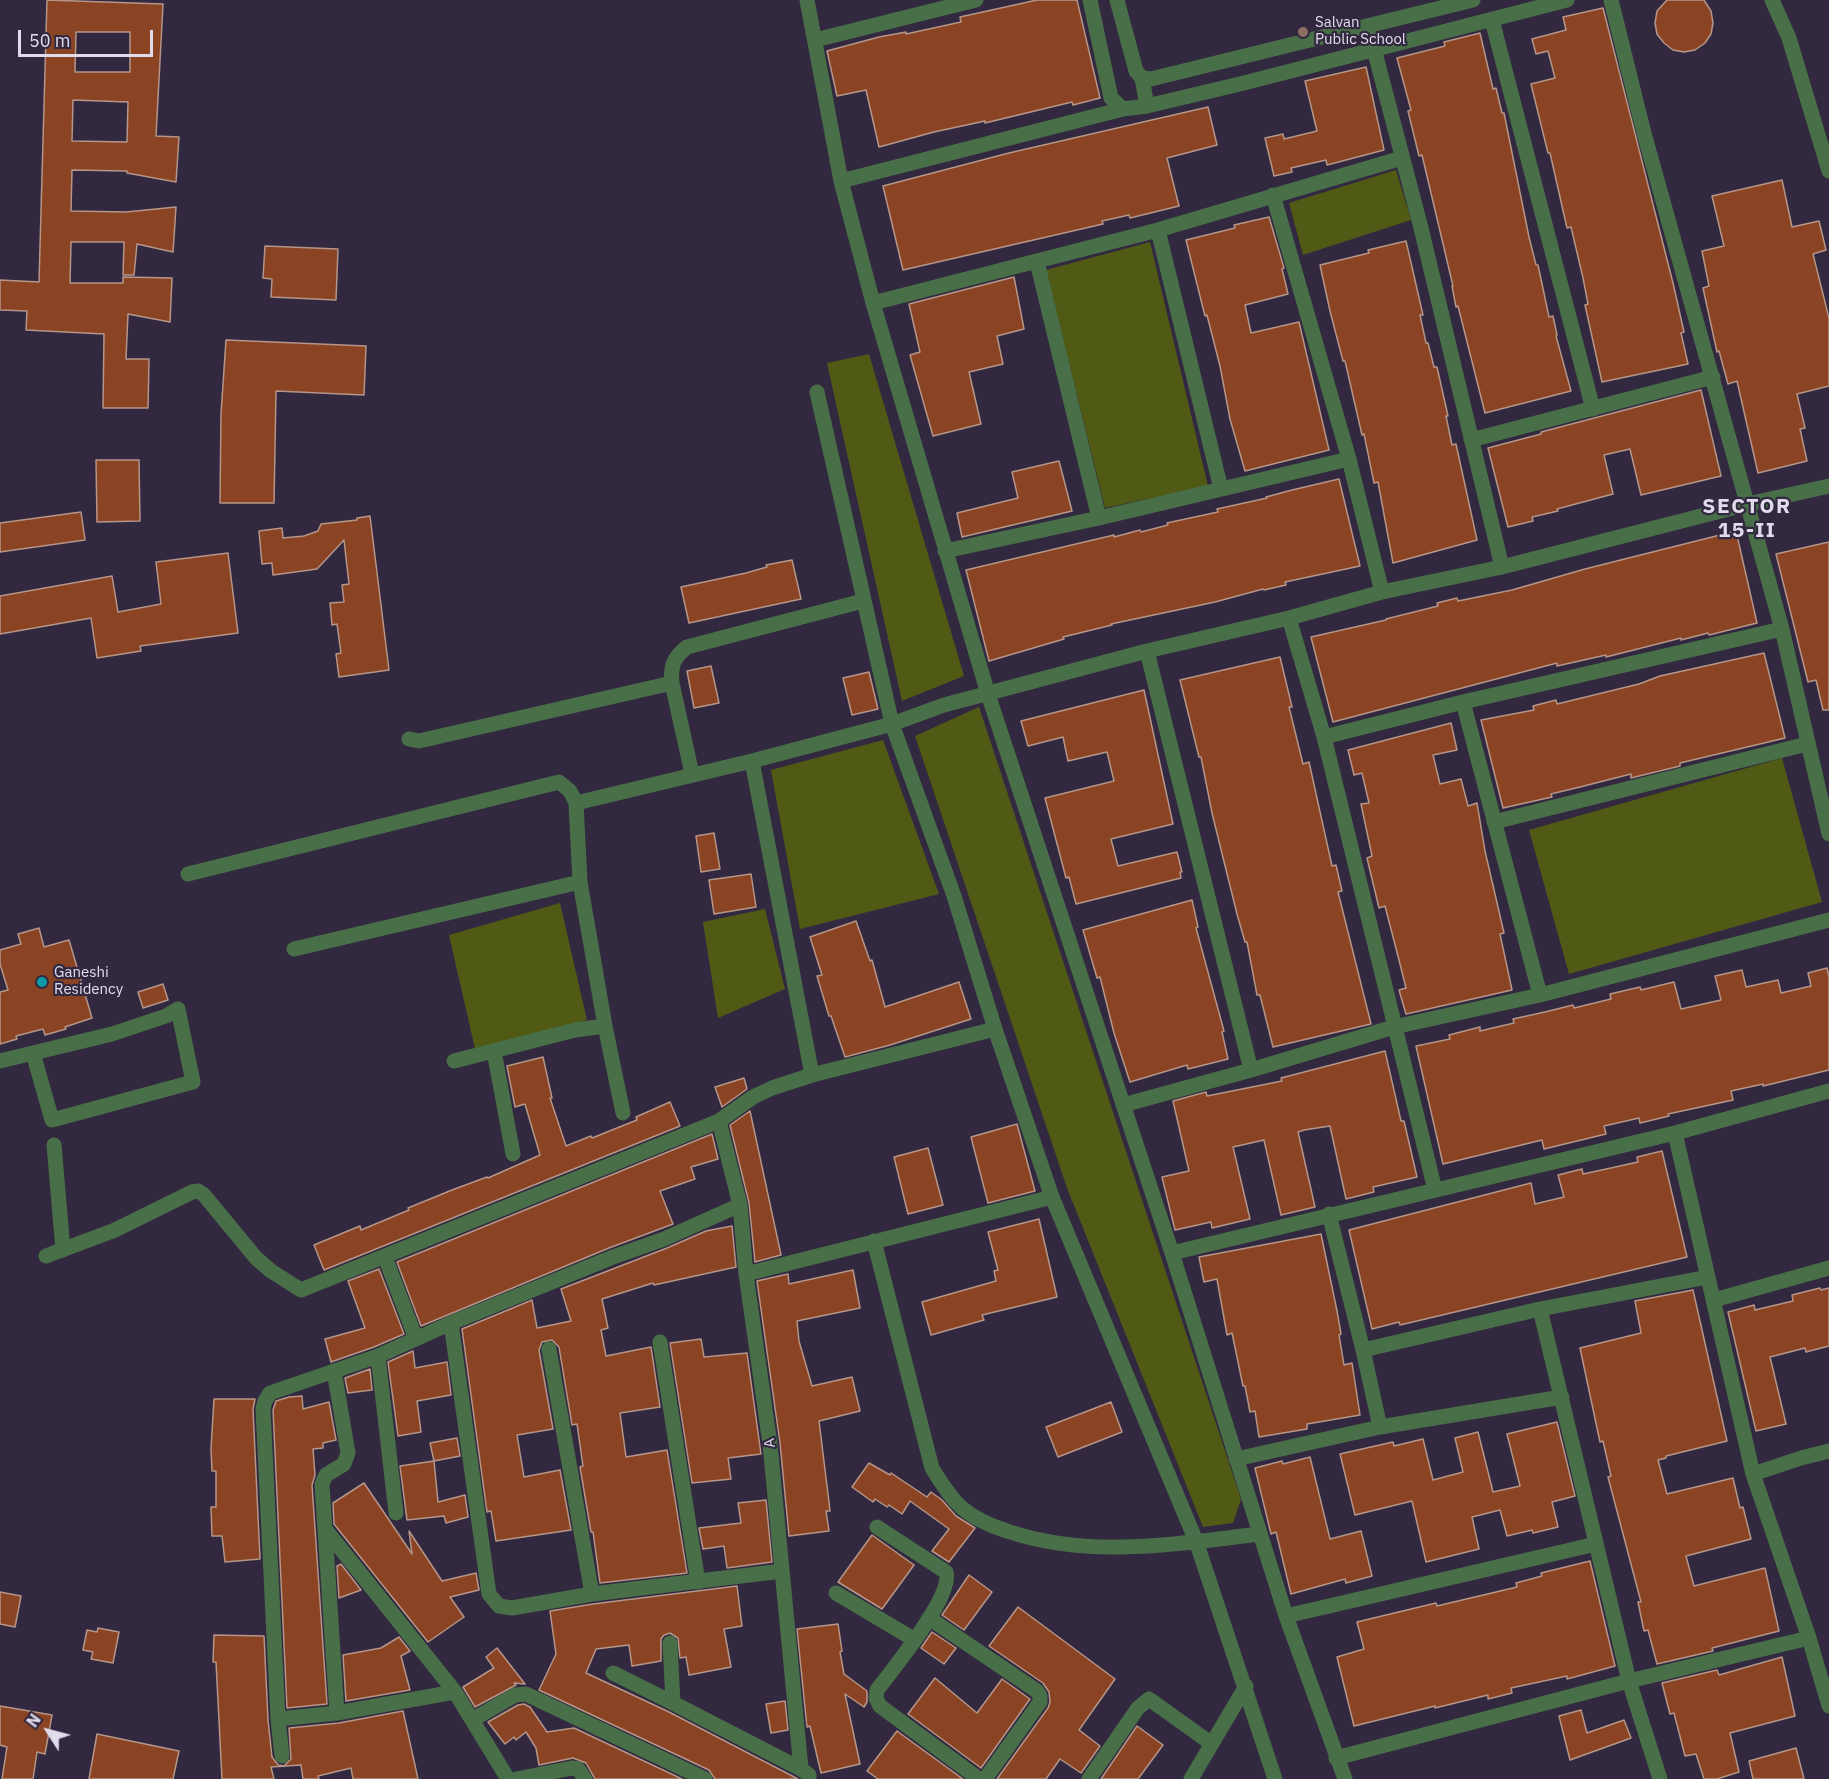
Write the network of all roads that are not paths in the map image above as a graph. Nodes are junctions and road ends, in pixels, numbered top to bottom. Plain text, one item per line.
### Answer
1 (807, 0) edge
2 (976, 0) edge
3 (1090, 0) edge
4 (1117, 0) edge
5 (1473, 0) edge
6 (1567, 0) edge
7 (1611, 0) edge
8 (1772, 0) edge
9 (942, 5) edge
10 (1492, 20) junction
11 (1368, 26) junction
12 (815, 40) junction
13 (1376, 50) junction
14 (1142, 78) junction
15 (1147, 106) junction
16 (1123, 109) junction
17 (1402, 158) junction
18 (1829, 171) edge
19 (841, 181) junction
20 (1273, 195) junction
21 (1158, 230) junction
22 (1037, 262) junction
23 (873, 303) junction
24 (1713, 377) junction
25 (817, 392) dead end
26 (1593, 409) junction
27 (1471, 440) junction
28 (1349, 459) junction
29 (1829, 486) edge
30 (1221, 489) junction
31 (1748, 504) junction
32 (1099, 518) junction
33 (945, 550) junction
34 (1502, 567) junction
35 (1382, 592) junction
36 (863, 601) junction
37 (1289, 618) junction
38 (1782, 629) junction
39 (1147, 651) junction
40 (672, 683) junction
41 (988, 694) junction
42 (1463, 702) junction
43 (892, 724) junction
44 (1324, 737) junction
45 (409, 739) dead end
46 (1807, 744) junction
47 (752, 761) junction
48 (692, 774) junction
49 (576, 803) junction
50 (1494, 822) junction
51 (1829, 834) edge
52 (188, 874) dead end
53 (580, 882) junction
54 (1829, 920) edge
55 (294, 949) dead end
56 (1540, 995) junction
57 (605, 1026) junction
58 (1394, 1027) junction
59 (995, 1029) junction
60 (494, 1051) junction
61 (33, 1053) junction
62 (0, 1061) edge
63 (454, 1061) dead end
64 (1251, 1070) junction
65 (812, 1075) junction
66 (1829, 1091) edge
67 (1123, 1105) junction
68 (623, 1113) dead end
69 (719, 1121) junction
70 (1675, 1133) junction
71 (54, 1145) dead end
72 (513, 1154) dead end
73 (1435, 1190) junction
74 (1052, 1197) junction
75 (740, 1205) junction
76 (1329, 1214) junction
77 (874, 1241) junction
78 (63, 1250) junction
79 (1172, 1253) junction
80 (46, 1256) dead end
81 (385, 1257) junction
82 (1829, 1268) edge
83 (747, 1274) junction
84 (1708, 1277) junction
85 (1714, 1300) junction
86 (1540, 1309) junction
87 (452, 1323) junction
88 (416, 1339) junction
89 (660, 1342) dead end
90 (549, 1349) dead end
91 (1363, 1350) junction
92 (378, 1356) junction
93 (334, 1371) junction
94 (1562, 1397) junction
95 (1380, 1427) junction
96 (1829, 1451) edge
97 (1236, 1459) junction
98 (1754, 1474) junction
99 (396, 1513) dead end
100 (877, 1527) dead end
101 (325, 1529) junction
102 (1260, 1534) junction
103 (1196, 1541) junction
104 (1596, 1544) junction
105 (782, 1571) junction
106 (698, 1582) junction
107 (836, 1593) dead end
108 (592, 1594) junction
109 (1286, 1616) junction
110 (929, 1618) junction
111 (1809, 1638) junction
112 (915, 1640) junction
113 (670, 1643) dead end
114 (613, 1673) dead end
115 (1629, 1681) junction
116 (1246, 1686) junction
117 (454, 1692) junction
118 (673, 1703) junction
119 (1829, 1706) edge
120 (338, 1713) junction
121 (278, 1719) junction
122 (472, 1720) junction
123 (1212, 1744) junction
124 (282, 1756) dead end
125 (1336, 1758) junction
126 (805, 1774) edge
127 (508, 1779) edge
128 (516, 1779) edge
129 (585, 1779) edge
130 (705, 1779) edge
131 (980, 1779) edge
132 (985, 1779) edge
133 (1089, 1779) edge
134 (1191, 1779) edge
135 (1275, 1779) edge
136 (1345, 1779) edge
137 (1660, 1779) edge

1 - 12 street
2 - 9 street
3 - 16 street
4 - 14 street
5 - 11 street
6 - 10 street
7 - 24 street
8 - 18 street
9 - 12 street
10 - 13 street
10 - 26 street
11 - 13 street
11 - 14 street
12 - 19 street
13 - 15 street
13 - 17 street
14 - 15 street
15 - 16 street
16 - 19 street
17 - 20 street
17 - 27 street
19 - 23 street
20 - 21 street
20 - 28 street
21 - 22 street
21 - 30 street
22 - 23 street
22 - 32 street
23 - 33 street
24 - 26 street
24 - 31 street
25 - 36 street
26 - 27 street
27 - 34 street
28 - 30 street
28 - 35 street
29 - 31 street
30 - 32 street
31 - 34 street
31 - 38 street
32 - 33 street
33 - 41 street
34 - 35 street
35 - 37 street
36 - 40 street
36 - 43 street
37 - 39 street
37 - 44 street
38 - 42 street
38 - 46 street
39 - 41 street
39 - 64 street
40 - 45 street
40 - 48 street
41 - 43 street
41 - 67 street
42 - 44 street
42 - 50 street
43 - 47 street
43 - 59 street
44 - 58 street
46 - 50 street
46 - 51 street
47 - 48 street
47 - 65 street
48 - 49 street
49 - 52 street
49 - 53 street
50 - 56 street
53 - 55 street
53 - 57 street
54 - 56 street
56 - 58 street
57 - 60 street
57 - 68 street
58 - 64 street
58 - 73 street
59 - 65 street
59 - 74 street
60 - 63 street
60 - 72 street
61 - 61 street
61 - 62 street
64 - 67 street
65 - 69 street
66 - 70 street
67 - 79 street
69 - 75 street, A
69 - 81 street
70 - 73 street
70 - 84 street
71 - 78 street
73 - 76 street
74 - 77 street
74 - 103 street
75 - 83 street, A
75 - 87 street
76 - 79 street
76 - 91 street
77 - 83 street
77 - 103 street
78 - 80 street
78 - 81 street
79 - 97 street
81 - 88 street
82 - 85 street
83 - 105 street, A
84 - 85 street
84 - 86 street
85 - 98 street
86 - 91 street
86 - 94 street
87 - 88 street
87 - 108 street
88 - 92 street
89 - 106 street
90 - 108 street
91 - 95 street
92 - 93 street
92 - 99 street
93 - 101 street
93 - 121 street
94 - 95 street
94 - 104 street
95 - 97 street
96 - 98 street
97 - 102 street
98 - 111 street
100 - 110 street
101 - 117 street
101 - 120 street
102 - 103 street
102 - 109 street
103 - 116 street
104 - 109 street
104 - 115 street
105 - 106 street
105 - 126 street, A
106 - 108 street
107 - 112 street
109 - 125 street
110 - 112 street
110 - 132 street
111 - 115 street
111 - 119 street
112 - 131 street
113 - 118 street
114 - 118 street
115 - 125 street
115 - 137 street
116 - 123 street
116 - 135 street
117 - 120 street
117 - 122 street
118 - 126 street
120 - 121 street
121 - 124 street
122 - 127 street
122 - 130 street
123 - 133 street
123 - 134 street
125 - 136 street
128 - 129 street

